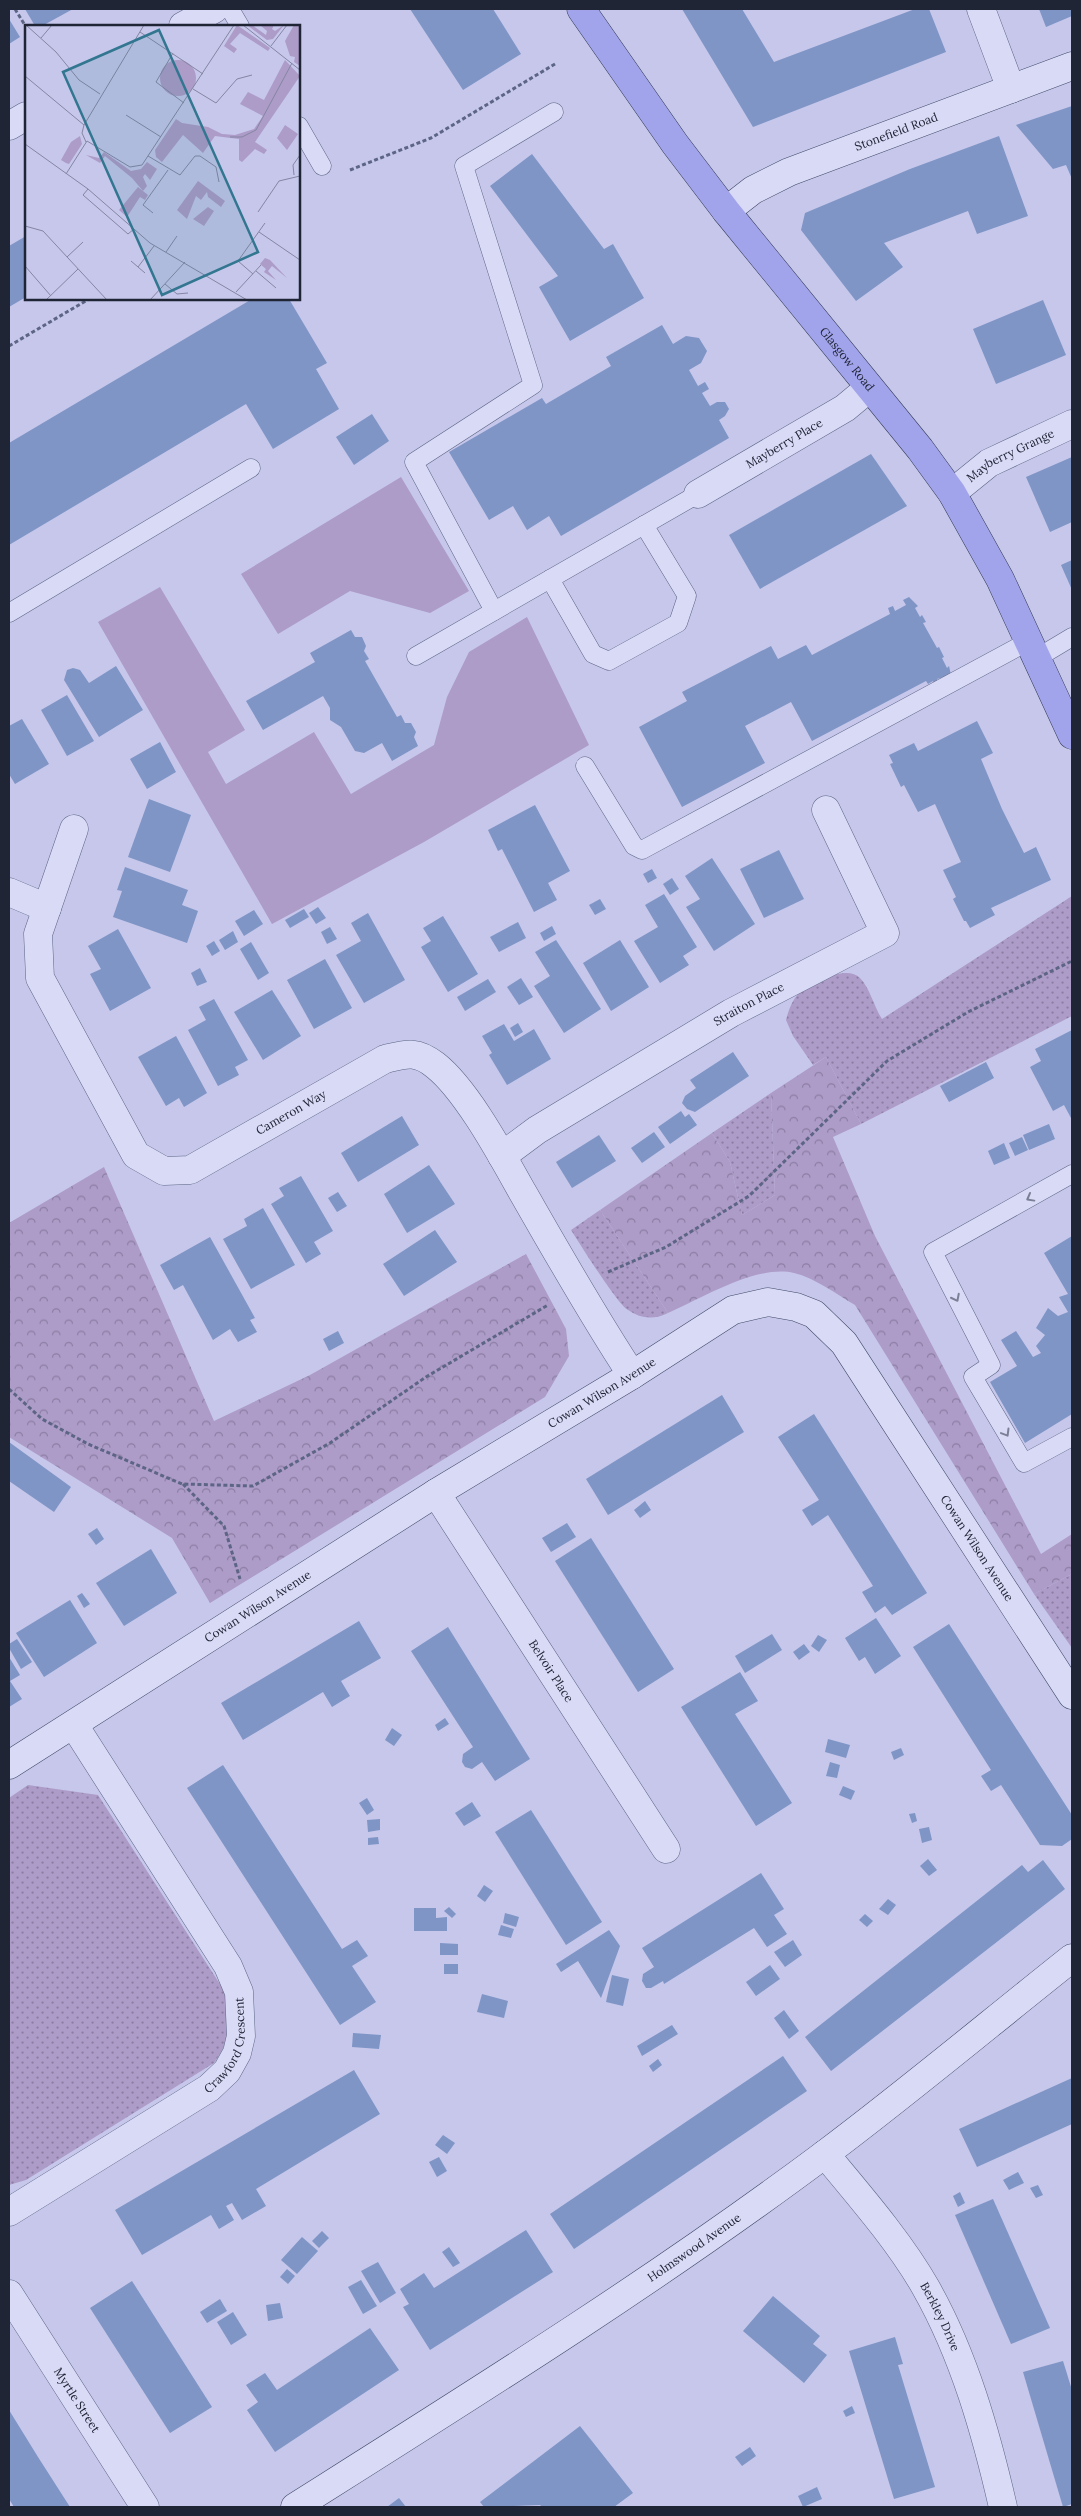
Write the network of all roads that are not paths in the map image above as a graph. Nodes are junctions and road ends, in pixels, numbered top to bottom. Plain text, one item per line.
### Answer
1 (214, 9) edge
2 (230, 9) edge
3 (580, 9) edge
4 (981, 9) edge
5 (185, 25) edge
6 (239, 25) edge
7 (1072, 66) edge
8 (1010, 89) junction
9 (554, 112) dead end
10 (25, 117) edge
11 (9, 126) edge
12 (300, 128) edge
13 (322, 166) dead end
14 (726, 211) junction
15 (869, 388) junction
16 (1072, 424) edge
17 (250, 468) dead end
18 (952, 493) junction
19 (698, 494) joint
20 (644, 525) junction
21 (550, 579) junction
22 (494, 611) junction
23 (9, 613) edge
24 (1072, 637) edge
25 (1033, 650) junction
26 (416, 656) dead end
27 (1072, 735) edge
28 (585, 766) dead end
29 (826, 810) dead end
30 (74, 829) dead end
31 (9, 892) edge
32 (47, 908) junction
33 (502, 1156) junction
34 (1072, 1174) edge
35 (632, 1376) junction
36 (1072, 1437) edge
37 (436, 1493) junction
38 (1072, 1694) edge
39 (74, 1725) junction
40 (9, 1766) edge
41 (666, 1849) dead end
42 (1072, 1958) edge
43 (825, 2154) junction
44 (9, 2212) edge
45 (9, 2294) edge
46 (145, 2507) edge
47 (295, 2507) edge
48 (1003, 2507) edge

1 - 5 street
2 - 6 lane
3 - 14 main road, Glasgow Road
4 - 8 street
7 - 8 street, Stonefield Road
8 - 14 street, Stonefield Road
9 - 22 lane
10 - 11 street
12 - 13 lane
14 - 15 main road, Glasgow Road
15 - 18 main road, Glasgow Road
15 - 19 street, Mayberry Place
16 - 18 street, Mayberry Grange
17 - 23 lane
18 - 25 main road, Glasgow Road
19 - 20 lane
20 - 21 lane
20 - 21 lane
21 - 22 lane
22 - 26 lane
24 - 25 lane
25 - 27 main road, Glasgow Road
25 - 28 lane
29 - 33 street, Straiton Place
30 - 32 street, Cameron Way
31 - 32 street
32 - 33 street, Cameron Way
33 - 35 street, Cameron Way
34 -> 36 lane
35 - 37 street, Cowan Wilson Avenue
35 - 38 street, Cowan Wilson Avenue
37 - 39 street, Cowan Wilson Avenue
37 - 41 street, Belvoir Place
39 - 40 street, Cowan Wilson Avenue
39 - 44 street, Crawford Crescent
42 - 43 street, Holmswood Avenue
43 - 47 street, Holmswood Avenue
43 - 48 street, Berkley Drive
45 - 46 street, Myrtle Street

